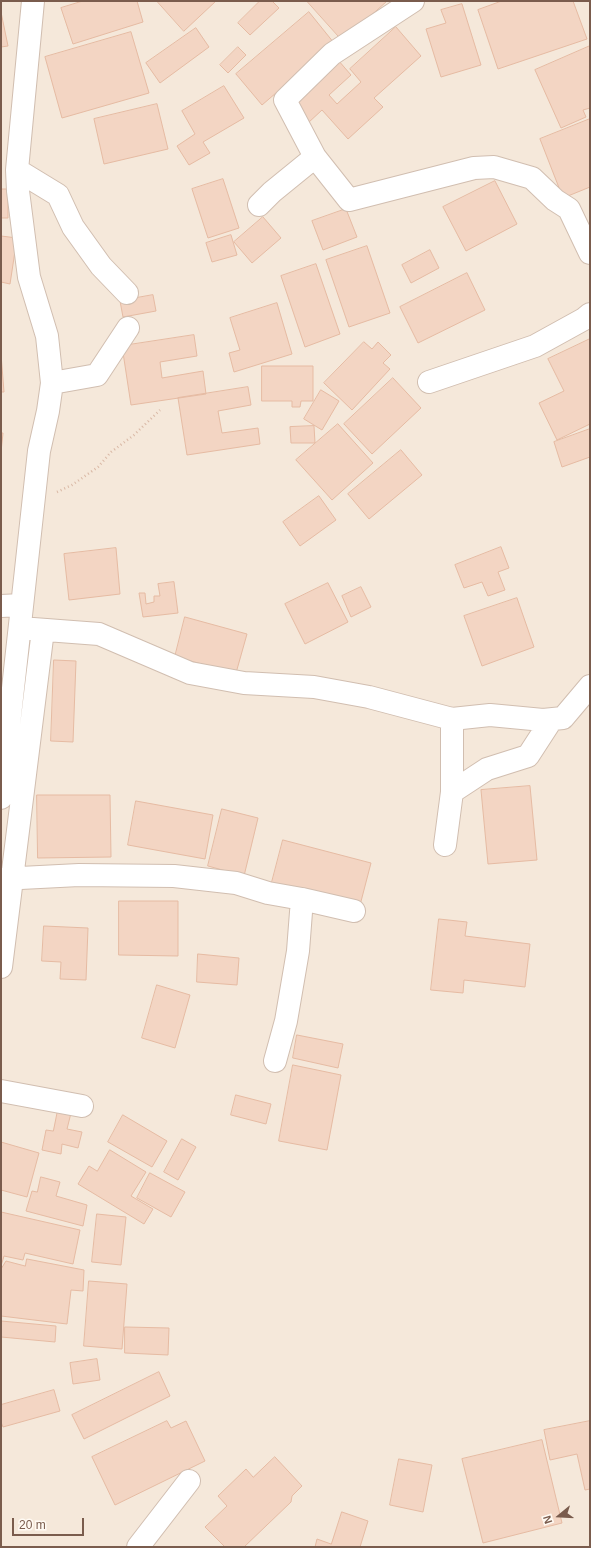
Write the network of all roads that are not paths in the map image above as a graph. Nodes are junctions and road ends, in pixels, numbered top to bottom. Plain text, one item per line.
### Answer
1 (33, 1) edge
2 (413, 1) edge
3 (314, 157) junction
4 (17, 170) junction
5 (259, 205) dead end
6 (590, 253) edge
7 (127, 293) dead end
8 (590, 314) edge
9 (128, 328) dead end
10 (429, 382) dead end
11 (52, 383) junction
12 (11, 605) edge
13 (20, 628) junction
14 (43, 630) junction
15 (590, 686) edge
16 (452, 719) junction
17 (552, 719) junction
18 (452, 792) junction
19 (1, 798) edge
20 (445, 845) dead end
21 (6, 878) edge
22 (302, 899) junction
23 (354, 911) dead end
24 (1, 967) edge
25 (275, 1061) dead end
26 (1, 1091) edge
27 (82, 1106) dead end
28 (189, 1481) dead end
29 (138, 1547) edge

1 - 4 street
2 - 3 street
3 - 5 street
3 - 6 street
4 - 7 street
4 - 11 street
8 - 10 street
9 - 11 street
11 - 12 street
12 - 13 street
13 - 14 street
13 - 19 street
14 - 16 street
14 - 21 street
15 - 17 street
16 - 17 street
16 - 18 street
17 - 18 street
18 - 20 street
21 - 22 street
21 - 24 street
22 - 23 street
22 - 25 street
26 - 27 street
28 - 29 street

